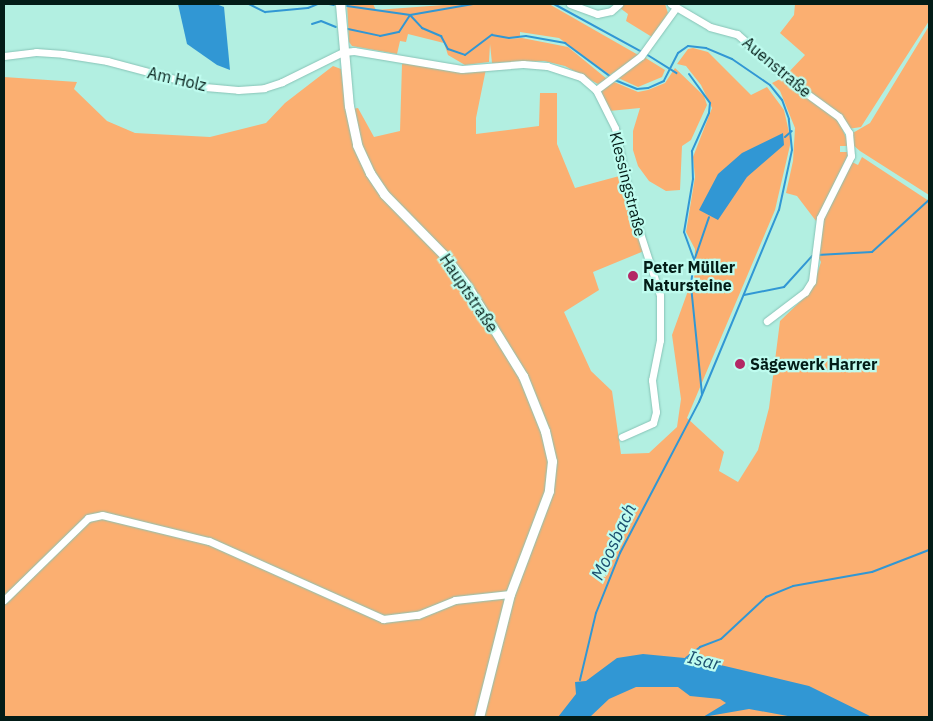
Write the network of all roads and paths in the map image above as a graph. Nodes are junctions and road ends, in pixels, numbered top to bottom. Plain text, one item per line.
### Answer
1 (340, 4) edge
2 (570, 4) edge
3 (620, 4) edge
4 (673, 6) edge
5 (344, 52) junction
6 (4, 56) edge
7 (596, 90) junction
8 (767, 321) dead end
9 (622, 437) dead end
10 (510, 594) junction
11 (4, 600) edge
12 (479, 717) edge

1 - 5 main road, Hauptstraße
2 - 3 street
4 - 7 street, Auenstraße
4 - 8 street, Auenstraße
5 - 6 street, Am Holz
5 - 7 street
5 - 10 main road, Hauptstraße
7 - 9 street, Klessingstraße
10 - 11 street
10 - 12 main road, Hauptstraße

